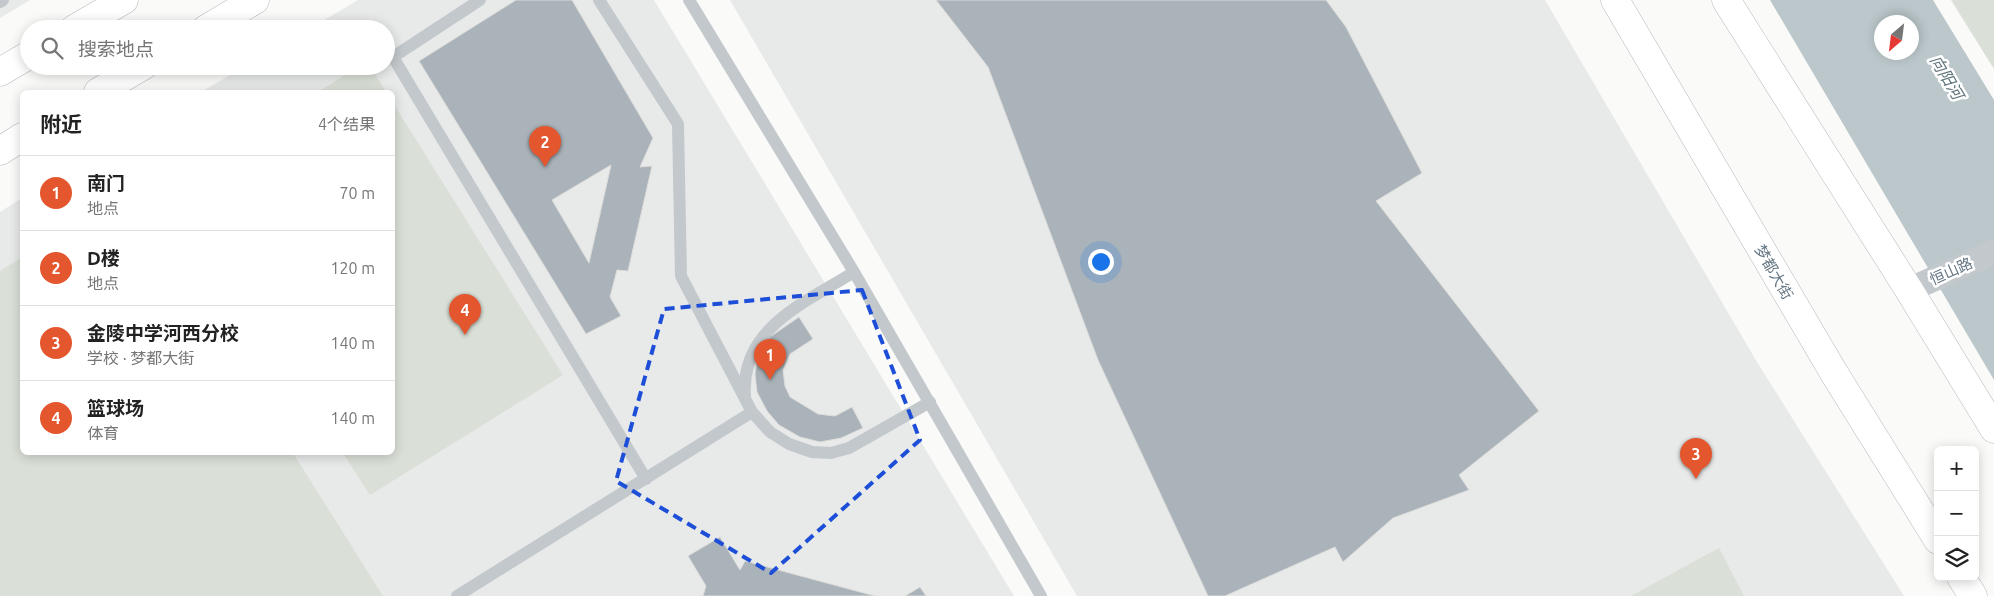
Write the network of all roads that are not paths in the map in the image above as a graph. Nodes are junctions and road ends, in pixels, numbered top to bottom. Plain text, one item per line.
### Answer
1 (124, 0) edge
2 (255, 0) edge
3 (480, 0) edge
4 (599, 0) edge
5 (688, 0) edge
6 (1615, 0) edge
7 (1726, 0) edge
8 (90, 20) edge
9 (221, 20) edge
10 (395, 55) edge
11 (395, 59) edge
12 (20, 60) edge
13 (0, 72) edge
14 (127, 75) edge
15 (101, 90) edge
16 (20, 138) edge
17 (0, 150) edge
18 (1994, 252) edge
19 (854, 272) junction
20 (1908, 290) junction
21 (745, 399) junction
22 (930, 402) junction
23 (752, 412) junction
24 (1994, 429) edge
25 (646, 479) junction
26 (1936, 536) edge
27 (1963, 581) edge
28 (457, 596) edge
29 (1041, 596) edge
30 (1972, 596) edge

1 - 8 main road
2 - 9 main road
3 - 10 lane
4 - 21 lane
5 - 19 lane
6 - 26 main road, 梦都大街
7 - 20 main road
11 - 25 lane
12 - 13 main road
14 - 15 main road
16 - 17 main road
18 - 20 street, 恒山路
19 - 21 lane
19 - 22 lane
20 - 24 main road
21 - 23 lane
22 - 23 lane
22 - 29 lane
23 - 25 lane
25 - 28 lane
27 - 30 main road

